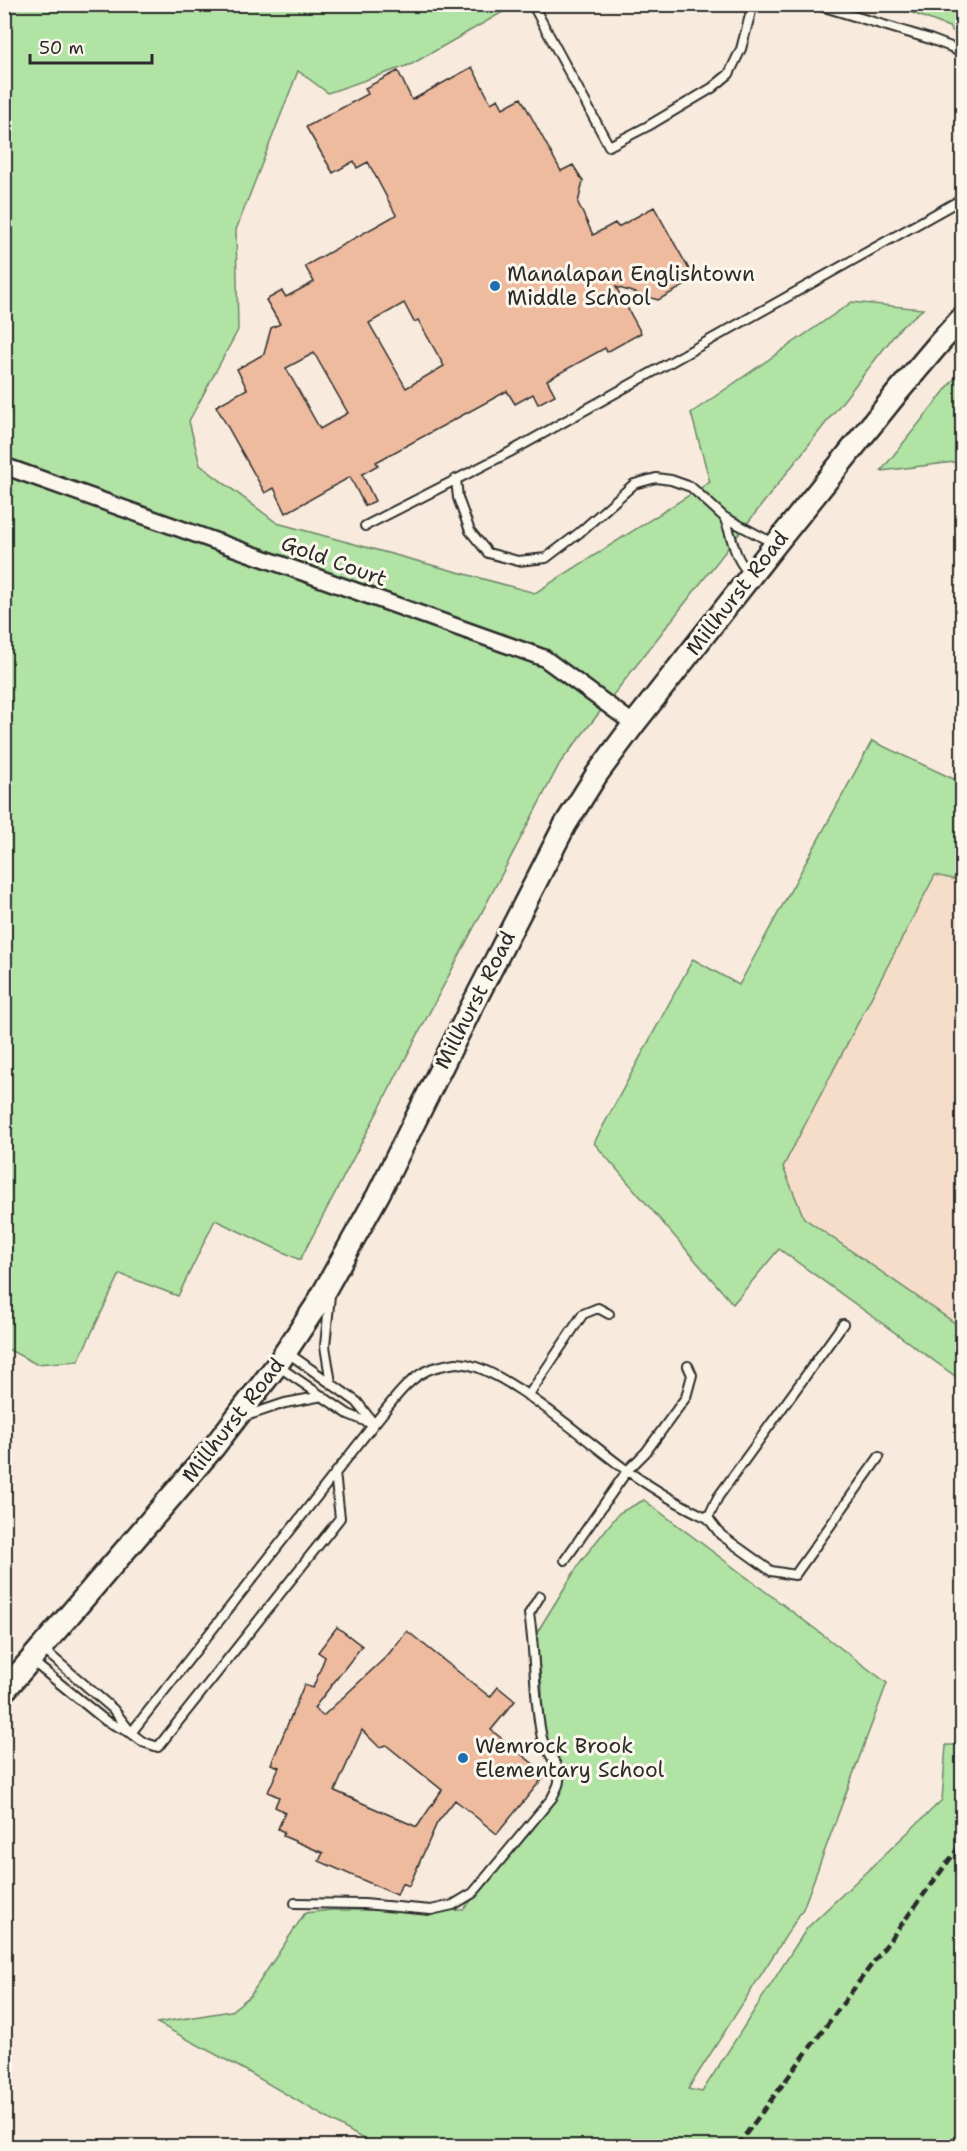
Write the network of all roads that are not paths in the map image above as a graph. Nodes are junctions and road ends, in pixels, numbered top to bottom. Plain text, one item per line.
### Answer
1 (541, 4) edge
2 (753, 4) edge
3 (814, 4) edge
4 (963, 54) edge
5 (963, 199) edge
6 (963, 318) edge
7 (4, 466) edge
8 (456, 479) junction
9 (724, 517) junction
10 (365, 526) dead end
11 (775, 544) junction
12 (752, 574) junction
13 (634, 724) junction
14 (332, 1279) junction
15 (609, 1314) dead end
16 (843, 1324) dead end
17 (281, 1358) junction
18 (688, 1366) dead end
19 (330, 1383) junction
20 (323, 1396) junction
21 (528, 1396) junction
22 (236, 1419) junction
23 (374, 1424) junction
24 (879, 1457) dead end
25 (627, 1471) junction
26 (335, 1473) junction
27 (708, 1518) junction
28 (565, 1560) dead end
29 (540, 1596) dead end
30 (37, 1655) junction
31 (4, 1691) edge
32 (131, 1732) junction
33 (295, 1903) dead end

1 - 2 lane
3 - 4 lane
5 - 8 lane
6 - 11 street, Millhurst Road
7 - 13 street, Gold Court
8 - 9 lane
8 - 10 lane
9 - 11 lane
9 - 12 lane
11 - 12 street, Millhurst Road
12 - 13 street, Millhurst Road
13 - 14 street, Millhurst Road
14 - 17 street, Millhurst Road
14 - 19 lane
15 - 21 lane
16 - 27 lane
17 - 19 lane
17 - 20 lane
17 - 22 street, Millhurst Road
18 - 25 lane
19 - 23 lane
20 - 22 lane
20 - 23 lane
21 - 23 lane
21 - 25 lane
22 - 30 street, Millhurst Road
23 - 26 lane
24 - 27 lane
25 - 27 lane
25 - 28 lane
26 - 32 lane
26 - 32 lane
29 - 33 lane
30 - 31 street, Millhurst Road
30 - 32 lane
30 - 32 lane

